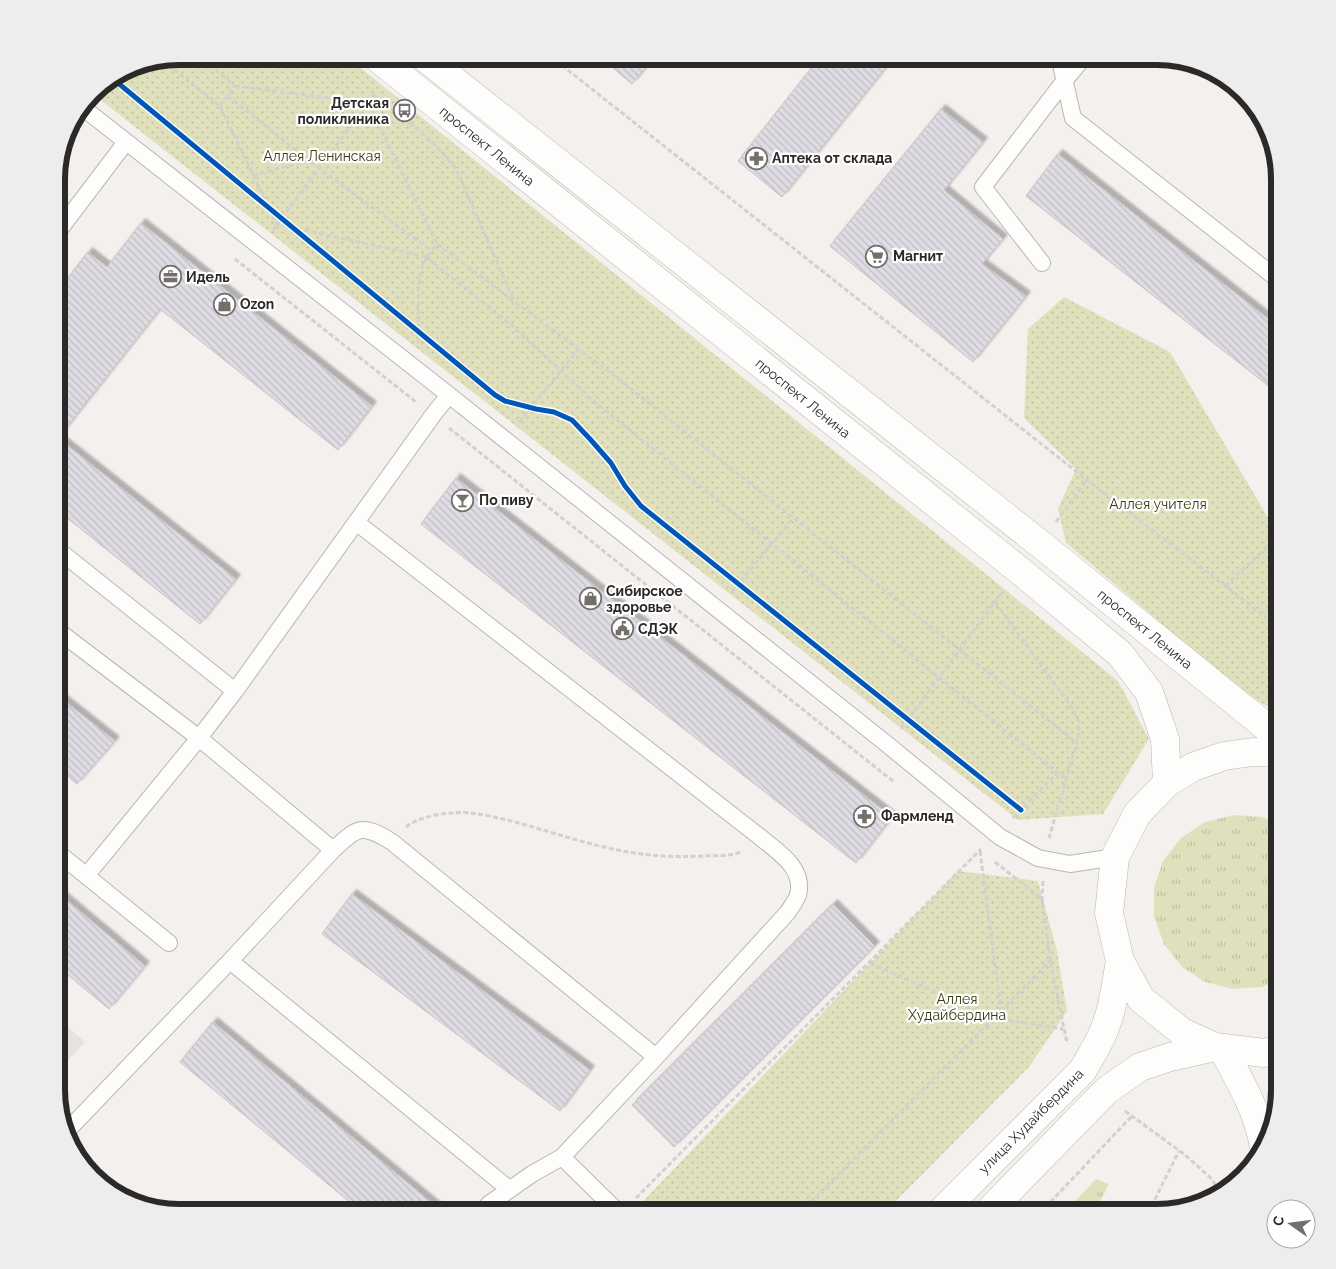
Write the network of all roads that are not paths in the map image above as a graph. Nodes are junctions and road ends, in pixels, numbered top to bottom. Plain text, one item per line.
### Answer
1 (386, 65) edge
2 (434, 65) edge
3 (1061, 65) edge
4 (1078, 65) edge
5 (1065, 80) junction
6 (88, 112) edge
7 (126, 142) junction
8 (65, 221) edge
9 (1042, 263) dead end
10 (1271, 274) edge
11 (448, 395) junction
12 (356, 522) junction
13 (65, 557) edge
14 (65, 637) edge
15 (235, 691) junction
16 (1271, 731) edge
17 (199, 738) junction
18 (1271, 753) edge
19 (1167, 783) junction
20 (333, 850) junction
21 (1115, 857) junction
22 (65, 859) edge
23 (86, 876) junction
24 (170, 943) dead end
25 (1120, 961) junction
26 (230, 962) junction
27 (1219, 1047) junction
28 (1271, 1051) edge
29 (656, 1058) junction
30 (71, 1126) edge
31 (1261, 1136) edge
32 (562, 1157) junction
33 (510, 1189) junction
34 (489, 1204) edge
35 (610, 1204) edge
36 (948, 1204) edge
37 (995, 1204) edge

1 - 19 main road, проспект Ленина
2 - 16 main road, проспект Ленина
3 - 5 lane
4 - 5 lane
5 - 9 lane
5 - 10 lane
6 - 7 lane
7 - 8 lane
7 - 11 lane
11 - 12 lane
11 - 21 lane
12 - 15 lane
12 - 29 lane
13 - 15 lane
14 - 17 lane
15 - 17 lane
17 - 20 lane
17 - 23 lane
18 - 19 main road
19 - 21 main road
20 - 26 lane
20 - 29 lane
21 - 25 main road
22 - 23 lane
23 - 24 lane
25 - 27 main road
25 - 36 main road, улица Худайбердина
26 - 30 lane
26 - 33 lane
27 - 28 main road
27 - 31 main road
27 - 37 main road
29 - 32 lane
32 - 33 lane
32 - 35 lane
33 - 34 lane

